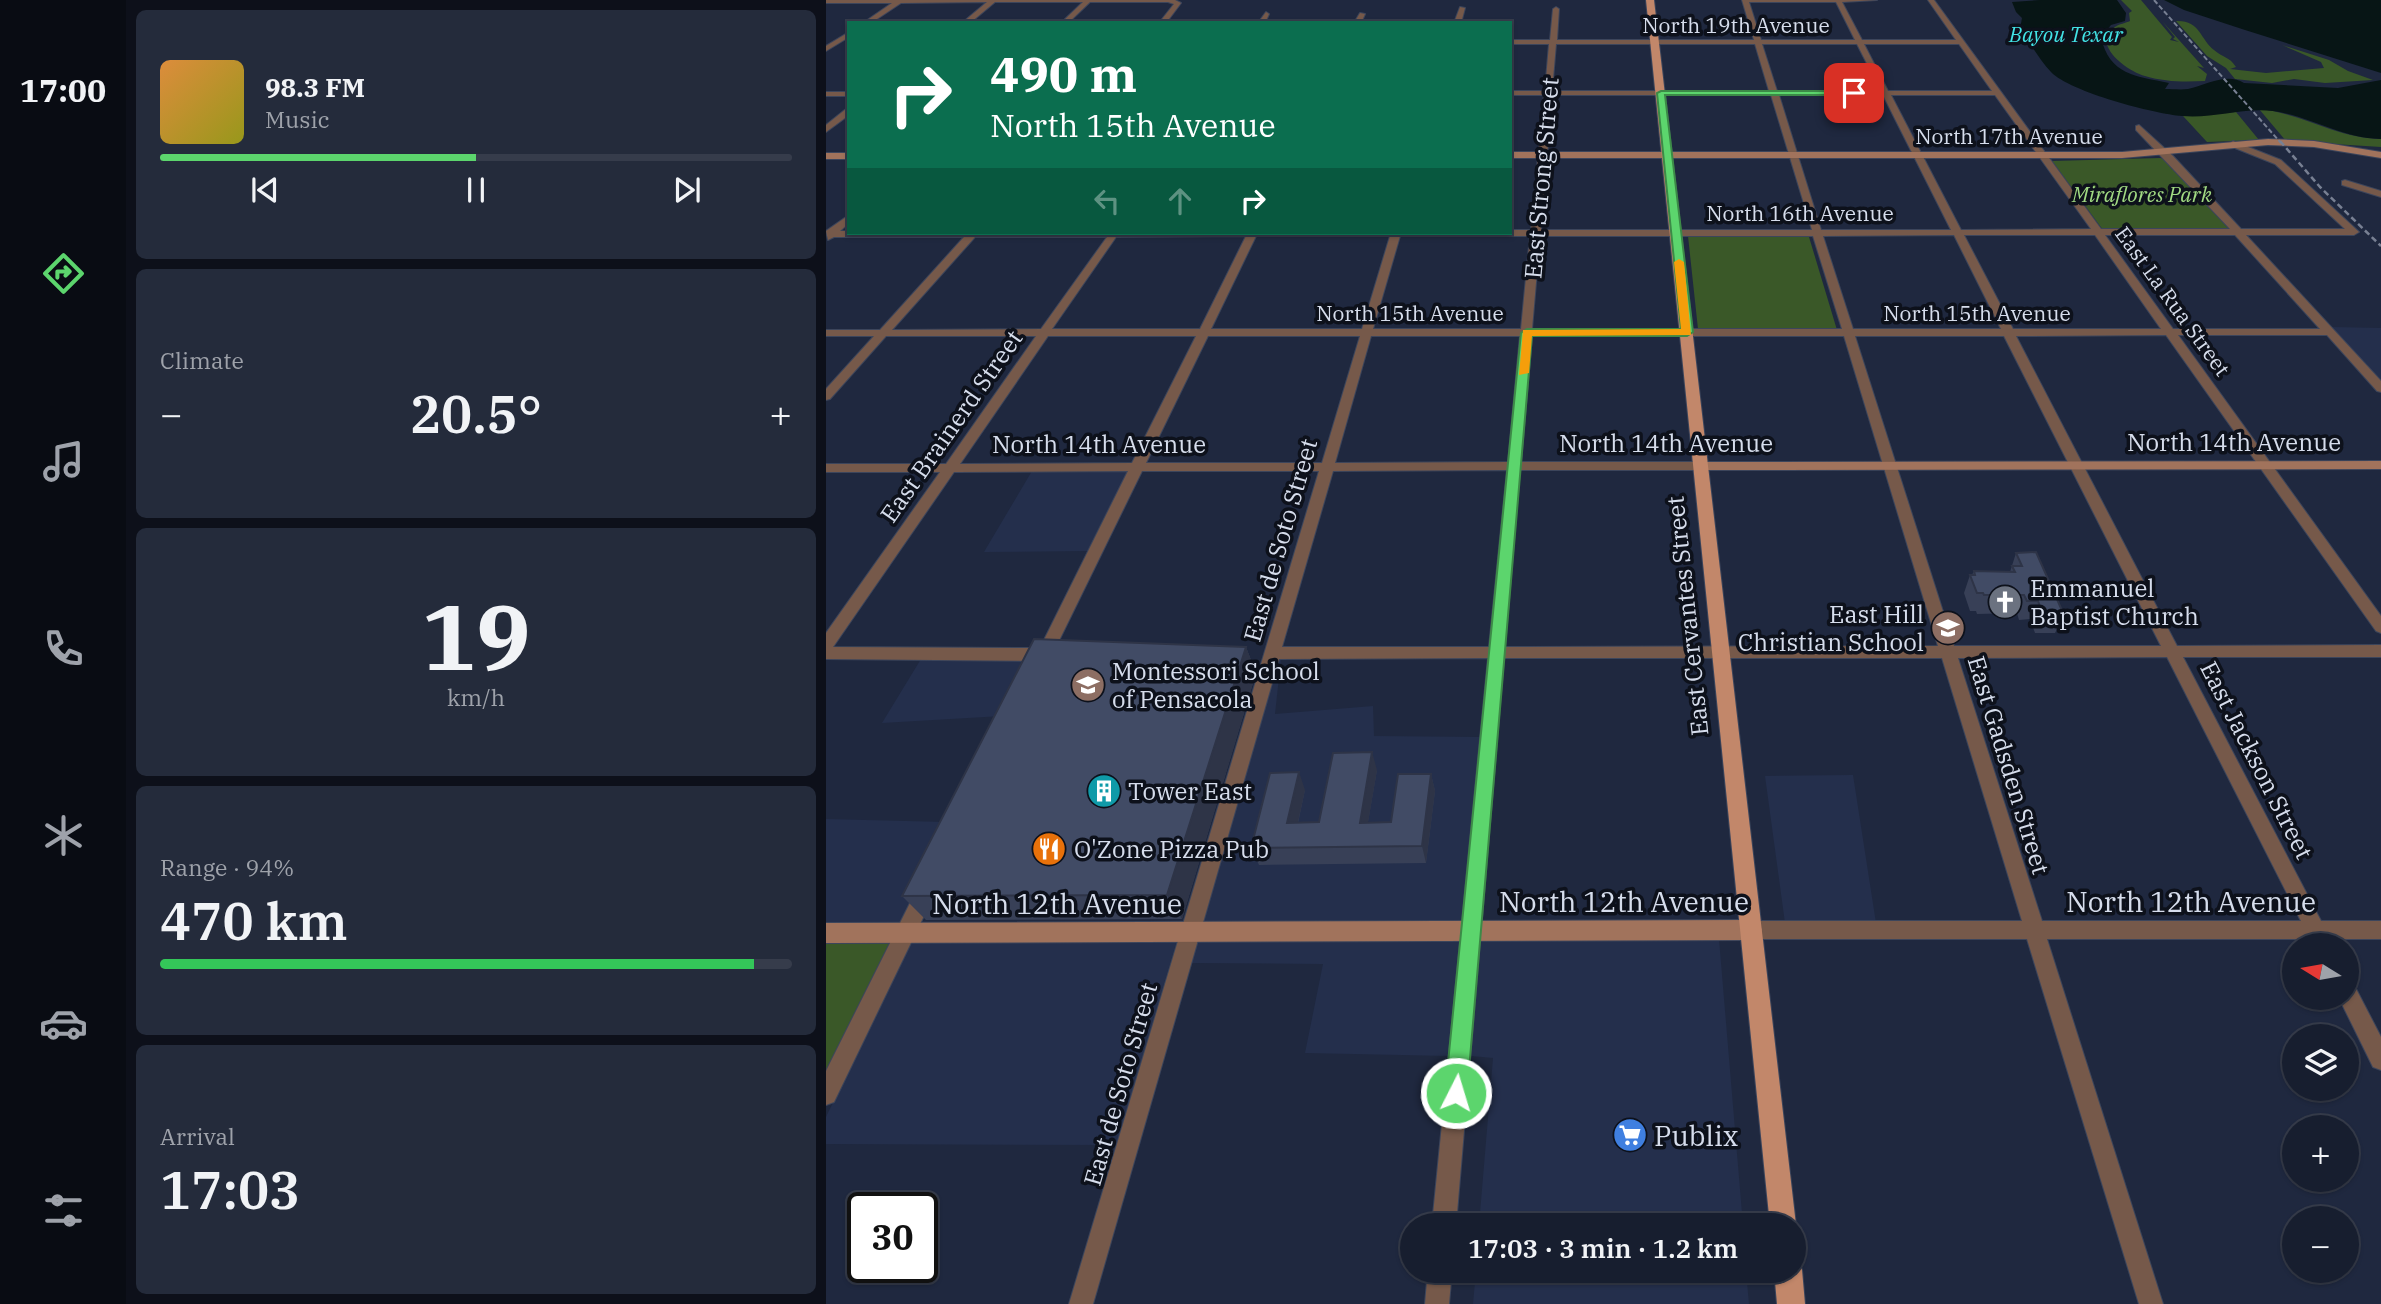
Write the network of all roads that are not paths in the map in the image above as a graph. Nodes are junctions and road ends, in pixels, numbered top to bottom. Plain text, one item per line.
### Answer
1 (1164, 0) edge
2 (1650, 0) edge
3 (1745, 0) edge
4 (1838, 0) edge
5 (1874, 0) edge
6 (1931, 0) edge
7 (826, 1) edge
8 (899, 1) edge
9 (993, 1) edge
10 (1088, 1) edge
11 (1462, 8) dead end
12 (1556, 9) dead end
13 (1362, 13) dead end
14 (1266, 14) dead end
15 (869, 21) edge
16 (968, 21) edge
17 (1066, 21) edge
18 (1164, 21) edge
19 (1262, 21) edge
20 (1358, 21) edge
21 (1458, 21) edge
22 (847, 35) edge
23 (1512, 42) edge
24 (1553, 42) junction
25 (1759, 42) junction
26 (1860, 42) junction
27 (1962, 42) junction
28 (826, 43) edge
29 (835, 43) junction
30 (847, 43) edge
31 (1655, 43) junction
32 (826, 49) edge
33 (1512, 93) edge
34 (1549, 93) junction
35 (1661, 93) junction
36 (1774, 93) junction
37 (1885, 93) junction
38 (1998, 93) junction
39 (826, 94) edge
40 (847, 94) edge
41 (847, 113) edge
42 (2139, 128) dead end
43 (826, 129) edge
44 (2234, 144) junction
45 (2314, 144) junction
46 (2165, 153) junction
47 (1512, 155) edge
48 (1543, 155) junction
49 (1668, 155) junction
50 (1794, 155) junction
51 (1917, 155) junction
52 (2043, 155) junction
53 (2381, 155) edge
54 (826, 156) edge
55 (847, 156) edge
56 (2381, 161) edge
57 (2345, 183) dead end
58 (2381, 194) edge
59 (847, 220) edge
60 (2098, 232) junction
61 (2238, 232) junction
62 (1512, 233) edge
63 (1536, 233) junction
64 (1676, 233) junction
65 (1818, 233) junction
66 (1957, 233) junction
67 (828, 235) edge
68 (847, 235) edge
69 (971, 235) edge
70 (1113, 235) edge
71 (1252, 235) edge
72 (1395, 235) edge
73 (1687, 332) junction
74 (1849, 332) junction
75 (2008, 332) junction
76 (2170, 332) junction
77 (2330, 332) junction
78 (882, 333) junction
79 (1044, 333) junction
80 (1203, 333) junction
81 (1366, 333) junction
82 (1527, 333) junction
83 (826, 334) edge
84 (2381, 388) edge
85 (826, 396) edge
86 (1890, 465) junction
87 (2077, 465) junction
88 (2265, 465) junction
89 (1701, 466) junction
90 (2381, 466) edge
91 (950, 467) junction
92 (1137, 467) junction
93 (1327, 467) junction
94 (1514, 467) junction
95 (826, 468) edge
96 (2381, 626) edge
97 (826, 645) edge
98 (2172, 651) junction
99 (2381, 651) edge
100 (1497, 652) junction
101 (1721, 652) junction
102 (1948, 652) junction
103 (826, 653) edge
104 (1050, 656) junction
105 (1266, 661) junction
106 (1032, 679) edge
107 (936, 873) edge
108 (1751, 930) junction
109 (2381, 930) edge
110 (1190, 932) junction
111 (1471, 932) junction
112 (2036, 932) junction
113 (826, 933) edge
114 (906, 933) junction
115 (2316, 933) edge
116 (2358, 933) edge
117 (2282, 937) edge
118 (2356, 1010) edge
119 (2381, 1059) edge
120 (826, 1094) edge
121 (1445, 1213) edge
122 (1782, 1213) edge
123 (1439, 1283) edge
124 (1789, 1283) edge
125 (1080, 1304) edge
126 (1437, 1304) edge
127 (1791, 1304) edge
128 (2151, 1304) edge

1 - 10 street
1 - 18 street
2 - 31 main road, East Cervantes Street
3 - 4 street
3 - 25 street, East Gadsden Street
4 - 5 street
4 - 26 street, East Jackson Street
6 - 27 street, East La Rua Street
7 - 8 street
8 - 9 street
8 - 15 street
9 - 10 street
9 - 16 street
10 - 17 street
11 - 21 street
12 - 24 street, East Strong Street
13 - 20 street
14 - 19 street
22 - 29 street
23 - 24 street, North 19th Avenue
24 - 31 street, North 19th Avenue
24 - 34 street, East Strong Street
25 - 26 street, North 19th Avenue
25 - 31 street, North 19th Avenue
25 - 36 street, East Gadsden Street
26 - 27 street, North 19th Avenue
26 - 37 street, East Jackson Street
27 - 38 street, East La Rua Street
28 - 29 street
29 - 30 street
29 - 32 street
31 - 35 main road, East Cervantes Street
33 - 34 street
34 - 35 street
34 - 48 street, East Strong Street
35 - 36 street
35 - 49 main road, East Cervantes Street
36 - 37 street
36 - 50 street, East Gadsden Street
37 - 38 street
37 - 51 street, East Jackson Street
38 - 52 street, East La Rua Street
39 - 40 street
41 - 43 street
42 - 46 street
44 - 45 street, North 17th Avenue
44 - 46 street, North 17th Avenue
44 - 61 street, North 16th Avenue
45 - 53 street, North 17th Avenue
45 - 56 street
46 - 52 street, North 17th Avenue
46 - 61 street
47 - 48 street, North 17th Avenue
48 - 49 street, North 17th Avenue
48 - 63 street, East Strong Street
49 - 50 street, North 17th Avenue
49 - 64 main road, East Cervantes Street
50 - 51 street, North 17th Avenue
50 - 65 street, East Gadsden Street
51 - 52 street, North 17th Avenue
51 - 66 street, East Jackson Street
52 - 60 street, East La Rua Street
54 - 55 street
57 - 58 street
59 - 67 street
60 - 61 street, North 16th Avenue
60 - 66 street, North 16th Avenue
60 - 76 street, East La Rua Street
61 - 77 street
62 - 63 street, North 16th Avenue
63 - 64 street, North 16th Avenue
63 - 82 street, East Strong Street
64 - 65 street, North 16th Avenue
64 - 73 main road, East Cervantes Street
65 - 66 street, North 16th Avenue
65 - 74 street, East Gadsden Street
66 - 75 street, East Jackson Street
67 - 68 street, North 16th Avenue
69 - 78 street
70 - 79 street, East Brainerd Street
71 - 80 street
72 - 81 street, East de Soto Street
73 - 74 street, North 15th Avenue
73 - 82 street, North 15th Avenue
73 - 89 main road, East Cervantes Street
74 - 75 street, North 15th Avenue
74 - 86 street, East Gadsden Street
75 - 76 street, North 15th Avenue
75 - 87 street, East Jackson Street
76 - 77 street, North 15th Avenue
76 - 88 street, East La Rua Street
77 - 84 street
78 - 79 street, North 15th Avenue
78 - 83 street, North 15th Avenue
78 - 85 street
79 - 80 street, North 15th Avenue
79 - 91 street, East Brainerd Street
80 - 81 street, North 15th Avenue
80 - 92 street
81 - 82 street, North 15th Avenue
81 - 93 street, East de Soto Street
82 - 94 street, East Strong Street
86 - 87 street, North 14th Avenue
86 - 89 street, North 14th Avenue
86 - 102 street, East Gadsden Street
87 - 88 street, North 14th Avenue
87 - 98 street, East Jackson Street
88 - 90 street, North 14th Avenue
88 - 96 street, East La Rua Street
89 - 94 street, North 14th Avenue
89 - 101 main road, East Cervantes Street
91 - 92 street, North 14th Avenue
91 - 95 street, North 14th Avenue
91 - 97 street, East Brainerd Street
92 - 93 street, North 14th Avenue
92 - 104 street
93 - 94 street, North 14th Avenue
93 - 105 street, East de Soto Street
94 - 100 street, East Strong Street
98 - 99 street
98 - 102 street
98 - 115 street, East Jackson Street
100 - 101 street
100 - 105 street
100 - 111 street, East Strong Street
101 - 102 street
101 - 108 main road, East Cervantes Street
102 - 112 street, East Gadsden Street
103 - 104 street
104 - 106 street
105 - 110 street, East de Soto Street
107 - 114 street
108 - 111 street, North 12th Avenue
108 - 112 street, North 12th Avenue
108 - 122 main road, East Cervantes Street
109 - 116 street, North 12th Avenue
110 - 111 street, North 12th Avenue
110 - 114 street, North 12th Avenue
110 - 125 street, East de Soto Street
111 - 121 street, East Strong Street
112 - 117 street, North 12th Avenue
112 - 128 street, East Gadsden Street
113 - 114 street, North 12th Avenue
114 - 120 street
118 - 119 street
123 - 126 street
124 - 127 main road

